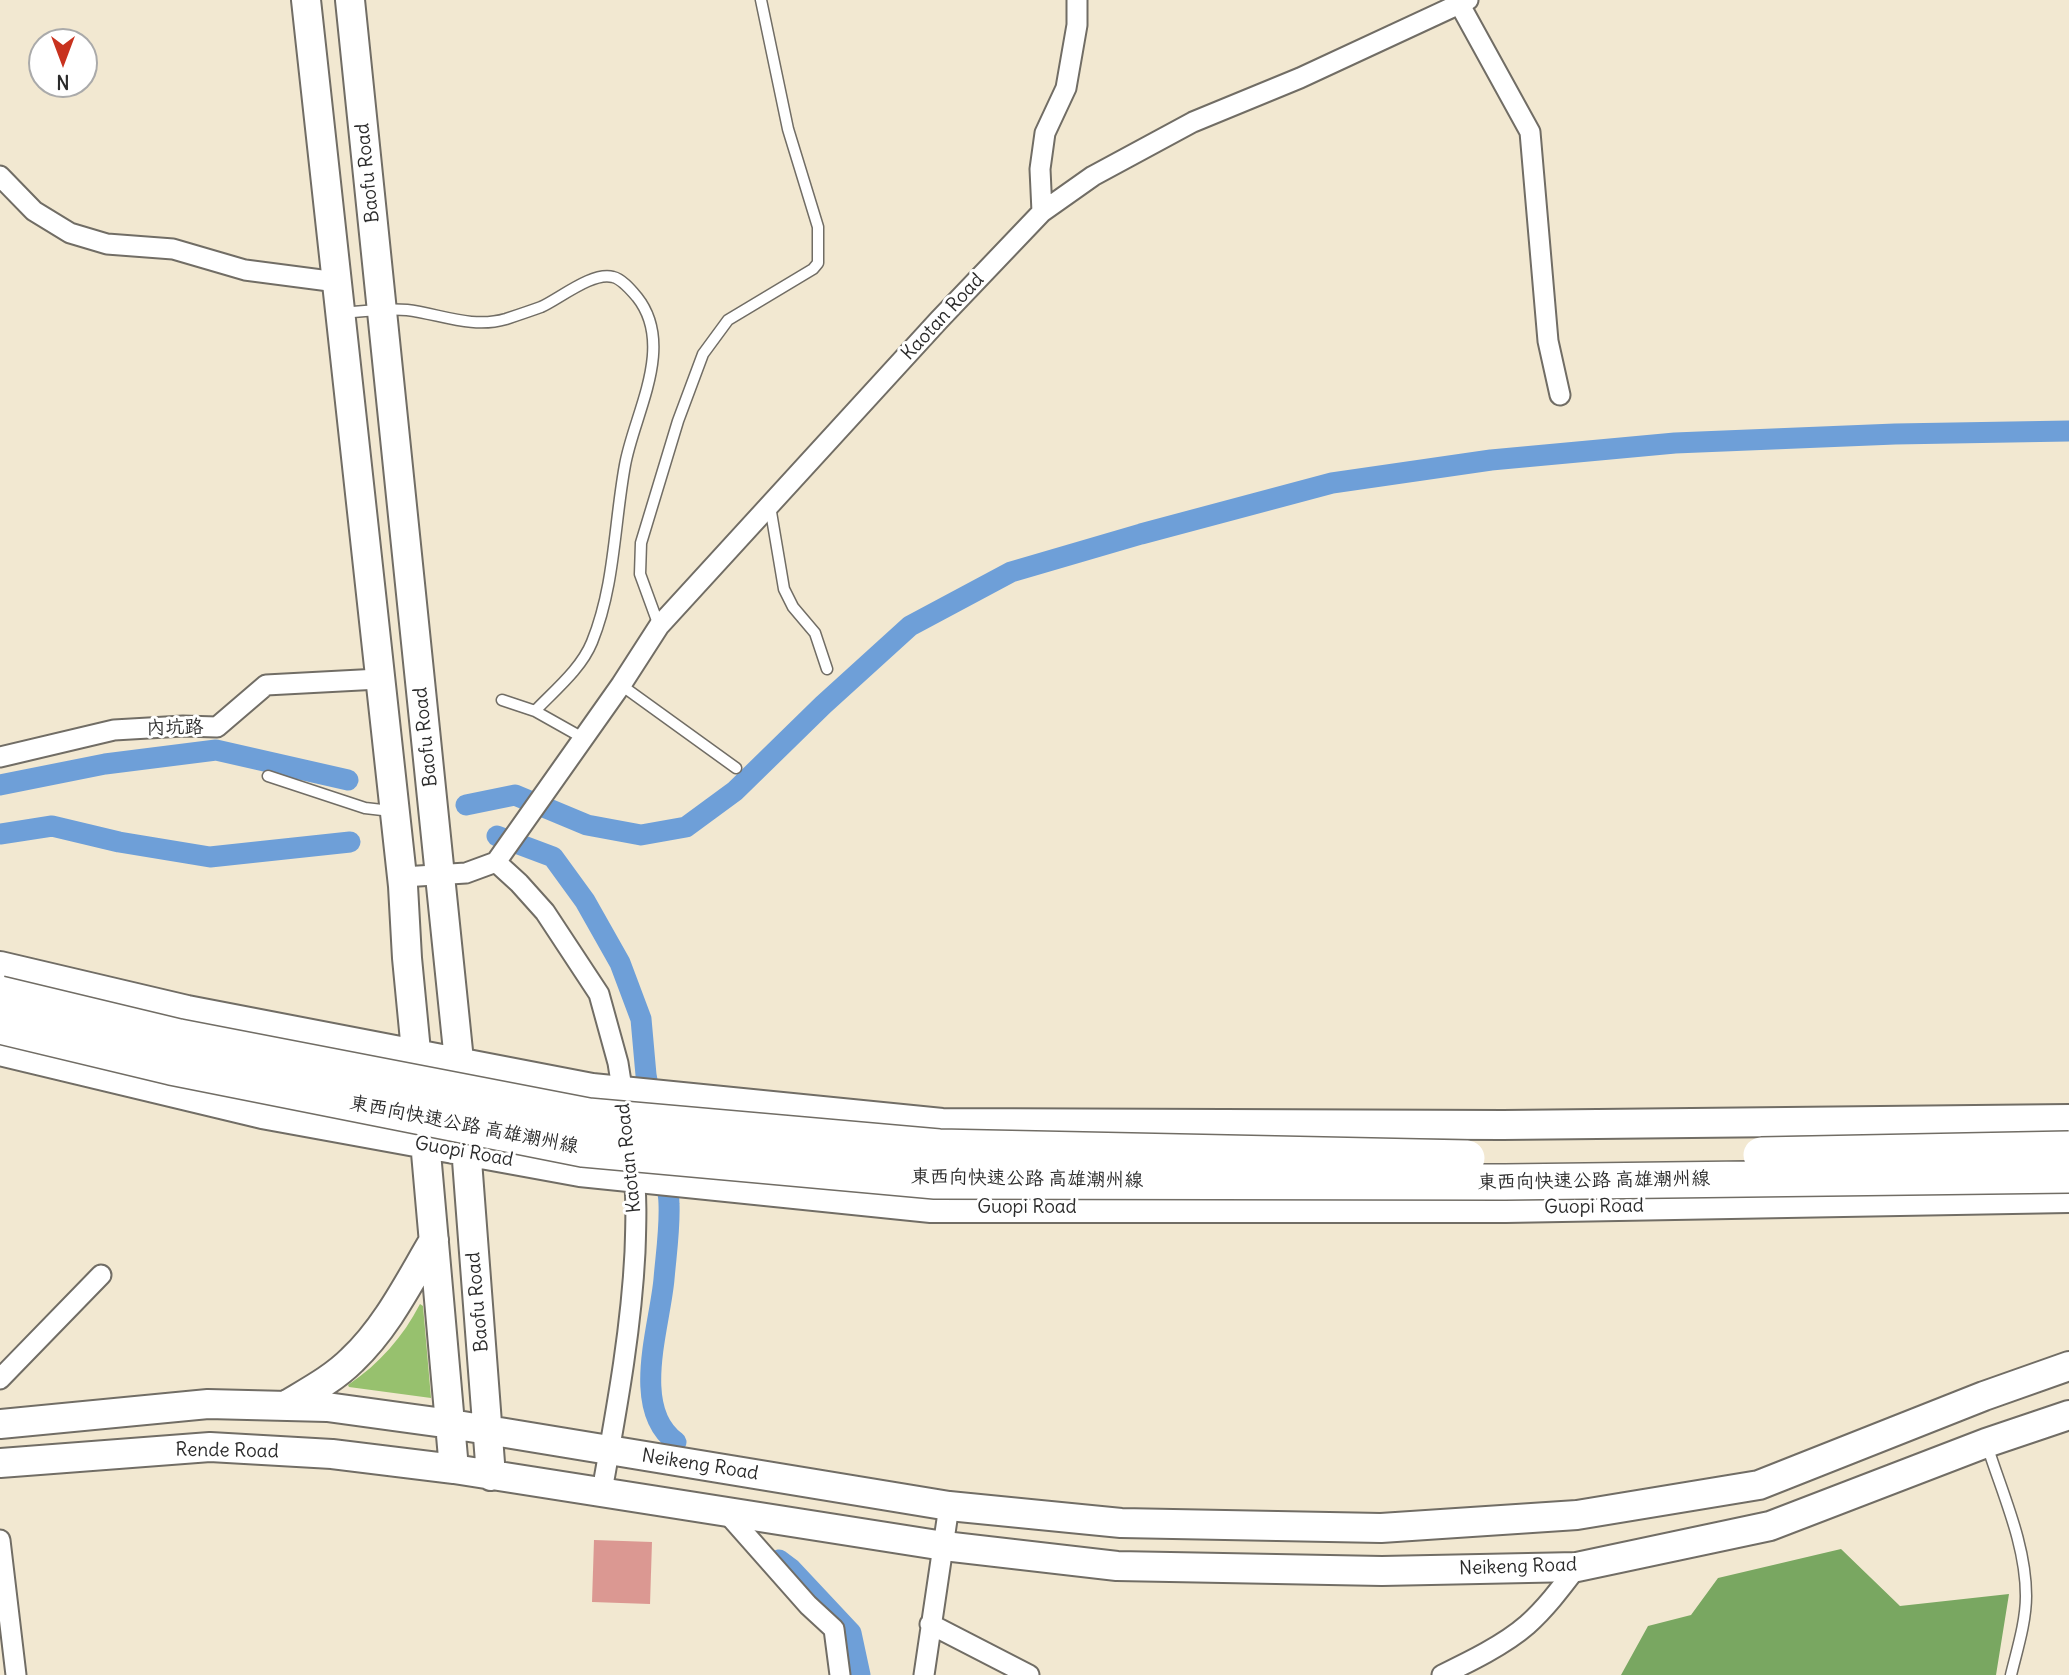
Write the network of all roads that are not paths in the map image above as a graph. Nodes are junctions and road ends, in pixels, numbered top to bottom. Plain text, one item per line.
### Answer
1 (306, 0) edge
2 (350, 0) edge
3 (761, 0) edge
4 (1077, 0) edge
5 (1464, 3) edge
6 (0, 176) edge
7 (1042, 212) junction
8 (337, 282) junction
9 (382, 310) junction
10 (340, 314) junction
11 (1560, 395) dead end
12 (770, 506) junction
13 (659, 626) junction
14 (828, 668) dead end
15 (379, 679) junction
16 (621, 684) junction
17 (502, 700) dead end
18 (535, 711) junction
19 (583, 738) junction
20 (0, 757) edge
21 (736, 768) dead end
22 (268, 775) dead end
23 (395, 811) junction
24 (500, 857) junction
25 (440, 874) junction
26 (402, 877) junction
27 (0, 966) edge
28 (0, 994) edge
29 (0, 1026) edge
30 (0, 1051) edge
31 (417, 1054) junction
32 (459, 1062) junction
33 (628, 1091) junction
34 (2069, 1119) edge
35 (426, 1146) junction
36 (2069, 1149) edge
37 (467, 1153) junction
38 (2069, 1175) edge
39 (642, 1179) junction
40 (2069, 1198) edge
41 (434, 1240) junction
42 (101, 1275) dead end
43 (2069, 1366) edge
44 (0, 1379) edge
45 (285, 1406) junction
46 (2069, 1415) edge
47 (0, 1424) edge
48 (451, 1424) junction
49 (489, 1430) junction
50 (1986, 1443) junction
51 (610, 1449) junction
52 (0, 1463) edge
53 (454, 1469) junction
54 (491, 1476) junction
55 (602, 1492) junction
56 (949, 1506) junction
57 (724, 1510) junction
58 (0, 1539) edge
59 (944, 1546) junction
60 (1577, 1567) junction
61 (930, 1624) junction
62 (16, 1675) edge
63 (840, 1675) edge
64 (923, 1675) edge
65 (1029, 1675) edge
66 (1442, 1675) edge
67 (2011, 1675) edge

1 - 8 street, Baofu Road
2 - 9 street, Baofu Road
3 - 13 lane
4 - 7 street
5 - 7 street, Kaotan Road
5 - 11 street
6 - 8 street
7 - 12 street, Kaotan Road
8 - 10 street, Baofu Road
9 - 10 lane
9 - 18 lane
9 - 25 street, Baofu Road
10 - 15 street, Baofu Road
12 - 13 street, Kaotan Road
12 - 14 lane
13 - 16 street, Kaotan Road
15 - 20 street, 內坑路
15 - 23 street, Baofu Road
16 - 19 street, Kaotan Road
16 - 21 lane
17 - 18 lane
18 - 19 lane
19 - 24 street, Kaotan Road
22 - 23 lane
23 - 26 street, Baofu Road
24 - 25 street
24 - 33 street, Kaotan Road
25 - 26 street
25 - 32 street, Baofu Road
26 - 31 street, Baofu Road
27 - 31 street
28 - 36 highway, 東西向快速公路 高雄潮州線, bridge
29 - 38 highway, 東西向快速公路 高雄潮州線, bridge
30 - 35 street, Guopi Road
31 - 32 street
31 - 35 street, Baofu Road
32 - 33 street
32 - 37 street, Baofu Road
33 - 34 street
33 - 39 street, Kaotan Road
35 - 37 street, Guopi Road
35 - 41 street, Baofu Road
37 - 39 street, Guopi Road
37 - 49 street, Baofu Road
39 - 40 street, Guopi Road
39 - 51 street, Kaotan Road
41 - 45 street
41 - 48 street, Baofu Road
42 - 44 street
43 - 56 street, Neikeng Road
45 - 47 street
45 - 48 street
46 - 50 street, Neikeng Road
48 - 49 street, Neikeng Road
48 - 53 street, Baofu Road
49 - 51 street, Neikeng Road
49 - 54 street, Baofu Road
50 - 60 street, Neikeng Road
50 - 67 lane
51 - 55 street, Kaotan Road
51 - 56 street, Neikeng Road
52 - 53 street, Rende Road
53 - 54 street, Neikeng Road
54 - 55 street, Neikeng Road
55 - 57 street, Neikeng Road
56 - 59 street
57 - 59 street, Neikeng Road
57 - 63 street
58 - 62 street
59 - 60 street, Neikeng Road
59 - 61 street
60 - 66 street
61 - 64 street
61 - 65 street

